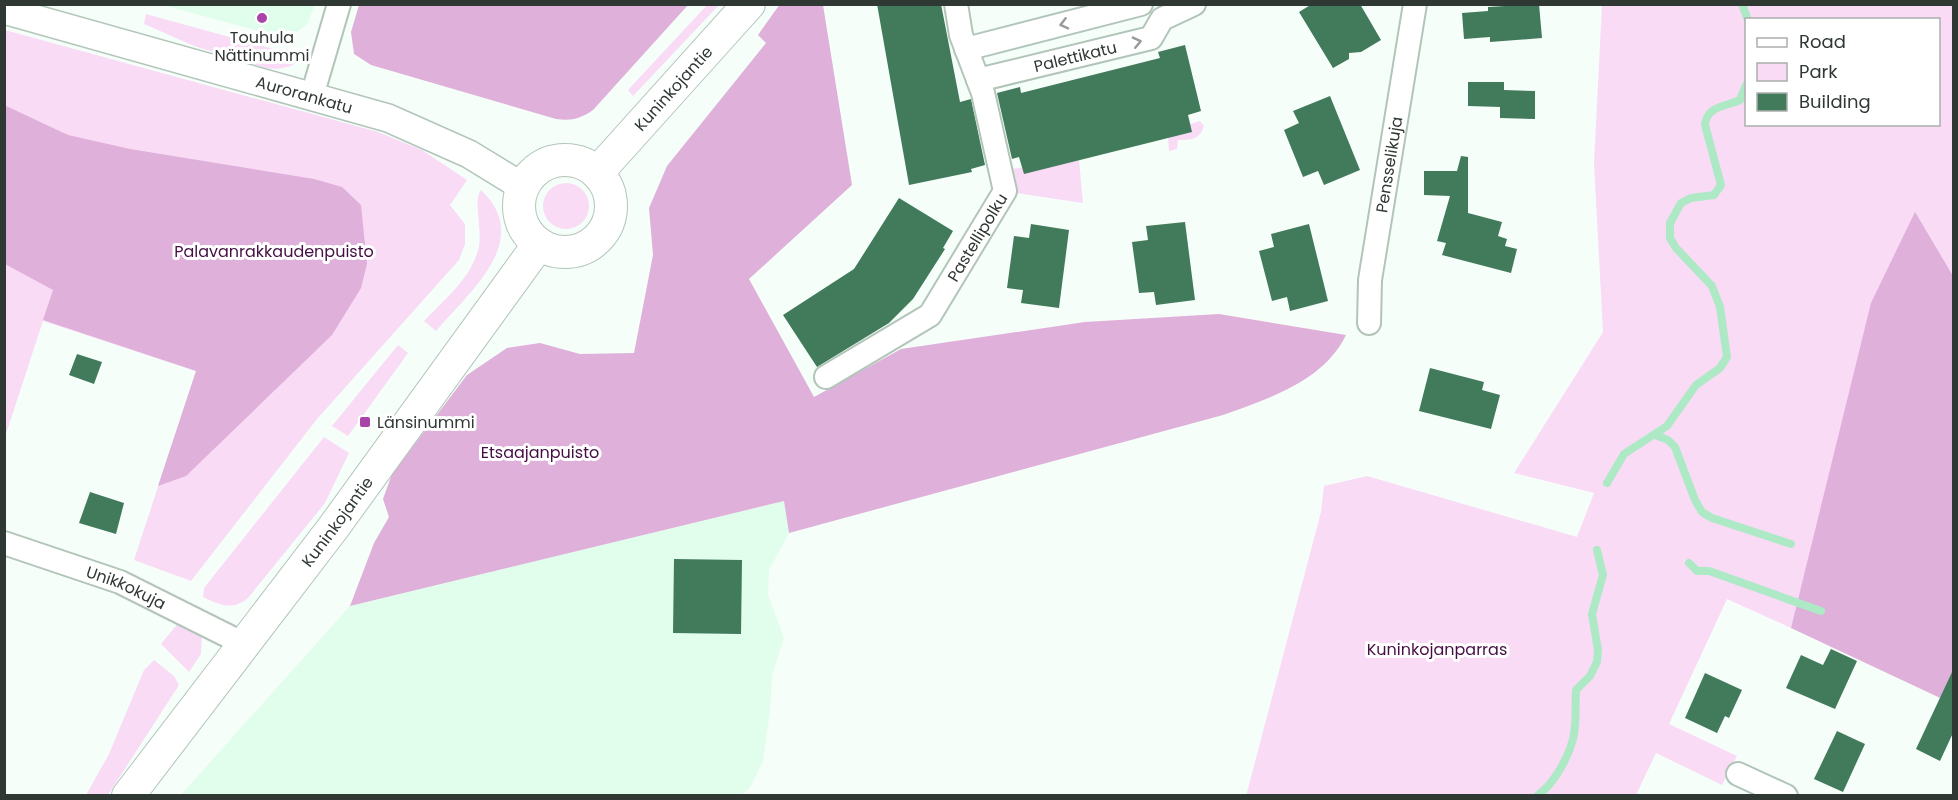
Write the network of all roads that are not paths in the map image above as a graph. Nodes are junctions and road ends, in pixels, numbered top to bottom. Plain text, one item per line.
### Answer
1 (339, 4) edge
2 (749, 4) edge
3 (956, 4) edge
4 (1194, 4) edge
5 (1415, 4) edge
6 (1149, 9) edge
7 (4, 10) edge
8 (966, 49) junction
9 (978, 80) junction
10 (312, 96) junction
11 (597, 173) junction
12 (523, 187) junction
13 (539, 244) junction
14 (1369, 323) dead end
15 (826, 377) dead end
16 (4, 543) edge
17 (244, 644) junction
18 (1738, 774) dead end
19 (128, 795) edge
20 (1786, 795) edge

1 - 10 street
2 - 11 main road, Kuninkojantie
3 - 8 street, Pastellipolku
4 - 6 street, Palettikatu
5 - 14 street, Pensselikuja
6 -> 8 street, Palettikatu
9 -> 6 street, Palettikatu
7 - 10 street, Aurorankatu
8 - 9 street, Pastellipolku
9 - 15 street, Pastellipolku
10 - 12 street, Aurorankatu
11 - 12 main road
11 - 13 main road
12 - 13 main road
13 - 17 main road, Kuninkojantie
16 - 17 street, Unikkokuja
17 - 19 main road, Kuninkojantie
18 - 20 street

